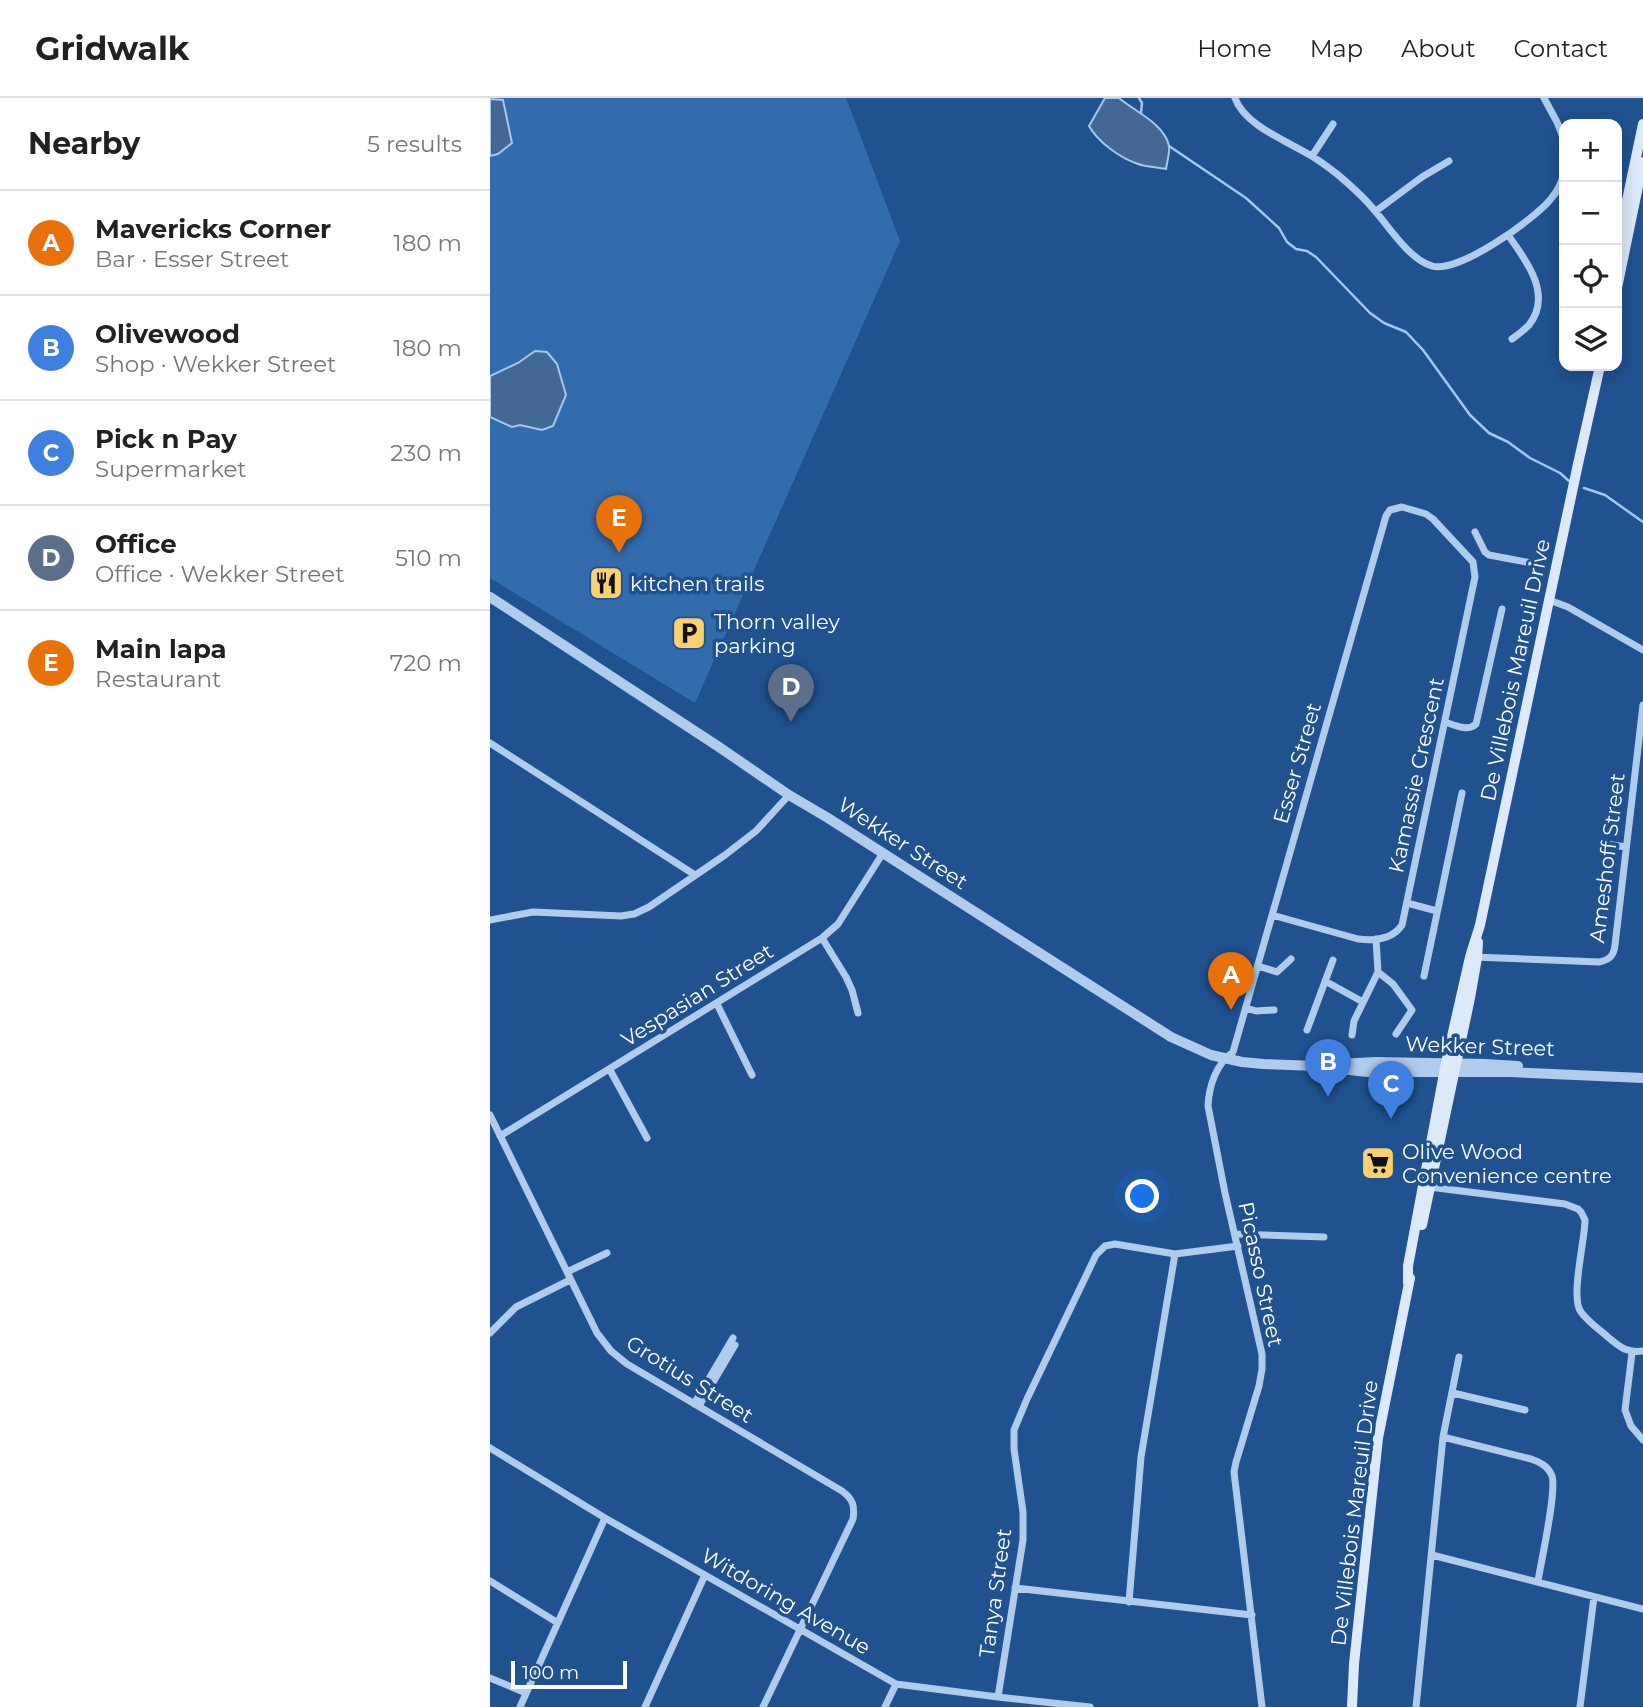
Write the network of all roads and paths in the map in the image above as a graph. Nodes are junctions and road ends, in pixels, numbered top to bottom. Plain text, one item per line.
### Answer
1 (1236, 98) edge
2 (1546, 99) edge
3 (1333, 124) dead end
4 (1643, 124) edge
5 (1559, 127) edge
6 (1643, 144) edge
7 (1312, 156) junction
8 (1449, 161) dead end
9 (1643, 162) edge
10 (1632, 180) junction
11 (1562, 182) edge
12 (1376, 211) junction
13 (1508, 235) junction
14 (1618, 245) edge
15 (1622, 264) edge
16 (1512, 340) dead end
17 (1597, 371) edge
18 (1475, 532) dead end
19 (1485, 552) junction
20 (1473, 562) junction
21 (1531, 563) dead end
22 (490, 597) edge
23 (1549, 600) junction
24 (1502, 609) dead end
25 (1643, 650) edge
26 (1643, 705) edge
27 (1444, 722) junction
28 (490, 743) edge
29 (1462, 793) dead end
30 (789, 795) junction
31 (1606, 844) dead end
32 (1626, 847) junction
33 (883, 853) junction
34 (695, 875) junction
35 (1407, 903) junction
36 (1437, 911) junction
37 (1272, 915) junction
38 (490, 920) edge
39 (822, 938) junction
40 (1376, 939) junction
41 (1291, 958) dead end
42 (1474, 958) junction
43 (1333, 960) dead end
44 (1258, 966) junction
45 (1378, 972) junction
46 (1424, 976) dead end
47 (1325, 981) junction
48 (1363, 1002) junction
49 (717, 1004) junction
50 (1245, 1008) junction
51 (1274, 1010) dead end
52 (858, 1013) dead end
53 (1307, 1030) dead end
54 (1395, 1034) dead end
55 (1352, 1035) dead end
56 (1225, 1058) junction
57 (1450, 1068) junction
58 (610, 1070) junction
59 (1643, 1072) edge
60 (752, 1075) dead end
61 (1643, 1078) edge
62 (490, 1115) edge
63 (500, 1136) junction
64 (647, 1138) dead end
65 (1427, 1186) junction
66 (1236, 1234) junction
67 (1324, 1237) dead end
68 (1238, 1246) junction
69 (607, 1253) dead end
70 (1175, 1254) junction
71 (568, 1276) junction
72 (490, 1333) edge
73 (734, 1341) dead end
74 (1643, 1351) edge
75 (1633, 1353) junction
76 (1459, 1357) dead end
77 (1453, 1393) junction
78 (697, 1405) junction
79 (1525, 1410) dead end
80 (1443, 1437) junction
81 (1643, 1440) edge
82 (490, 1448) edge
83 (605, 1518) junction
84 (1432, 1555) junction
85 (705, 1575) junction
86 (490, 1581) edge
87 (1538, 1581) junction
88 (1015, 1588) junction
89 (1594, 1597) junction
90 (1129, 1602) junction
91 (1643, 1609) edge
92 (1252, 1615) junction
93 (558, 1623) junction
94 (801, 1628) junction
95 (490, 1678) edge
96 (896, 1684) junction
97 (526, 1693) junction
98 (998, 1697) junction
99 (1072, 1706) edge
100 (520, 1707) edge
101 (645, 1707) edge
102 (763, 1707) edge
103 (885, 1707) edge
104 (1090, 1707) edge
105 (1262, 1707) edge
106 (1352, 1707) edge
107 (1416, 1707) edge
108 (1580, 1707) edge

1 - 7 street
2 - 5 street
3 - 7 street
4 - 10 main road
6 - 10 main road
7 - 12 street
8 - 12 street
9 - 15 main road
10 - 14 main road
11 - 13 street
12 - 13 street
13 - 16 street
17 - 23 main road, De Villebois Mareuil Drive
18 - 19 street
19 - 20 street
19 - 21 street
20 - 27 street, Kamassie Crescent
20 - 37 street, Esser Street
22 - 30 street, Wekker Street
23 - 25 street
23 - 42 main road, De Villebois Mareuil Drive
24 - 27 street
26 - 32 street, Ameshoff Street
27 - 35 street, Kamassie Crescent
28 - 34 street
29 - 36 street
30 - 33 street, Wekker Street
30 - 34 street
31 - 32 street
32 - 42 street, Ameshoff Street
33 - 39 street, Vespasian Street
33 - 56 street, Wekker Street
34 - 38 street
35 - 36 street
35 - 40 street, Kamassie Crescent
36 - 46 street
37 - 40 street
37 - 44 street, Esser Street
39 - 49 street, Vespasian Street
39 - 52 street
40 - 45 street
41 - 44 street
42 - 57 main road, De Villebois Mareuil Drive
43 - 47 street
44 - 50 street, Esser Street
45 - 48 street
45 - 54 street
47 - 48 street
47 - 53 street
48 - 55 street
49 - 58 street, Vespasian Street
49 - 60 street
50 - 51 street
50 - 56 street, Esser Street
56 - 57 street, Wekker Street
56 - 66 street, Picasso Street
57 - 59 street, Wekker Street
57 - 61 street, Wekker Street
57 - 65 main road, De Villebois Mareuil Drive
58 - 63 street, Vespasian Street
58 - 64 street
62 - 63 street, Grotius Street
63 - 71 street, Grotius Street
65 - 75 street
65 - 106 main road, De Villebois Mareuil Drive
66 - 67 street
66 - 68 street, Picasso Street
68 - 70 street
68 - 92 street, Picasso Street
69 - 71 street
70 - 88 street, Tanya Street
70 - 90 street
71 - 72 street
71 - 78 street, Grotius Street
73 - 78 street
74 - 75 street
75 - 81 street
76 - 77 street
77 - 79 street
77 - 80 street
78 - 94 street, Grotius Street
80 - 84 street
80 - 87 street
82 - 83 street, Witdoring Avenue
83 - 85 street, Witdoring Avenue
83 - 93 street
84 - 87 street
84 - 107 street
85 - 94 street, Witdoring Avenue
85 - 101 street
86 - 93 street
87 - 89 street
88 - 90 street
88 - 98 street, Tanya Street
89 - 91 street
89 - 108 street
90 - 92 street
92 - 105 street, Picasso Street
93 - 97 street
94 - 96 street, Witdoring Avenue
94 - 102 street
95 - 97 street
96 - 98 street, Witdoring Avenue
96 - 103 street
97 - 100 street
98 - 99 street, Witdoring Avenue
99 - 104 street, Witdoring Avenue

